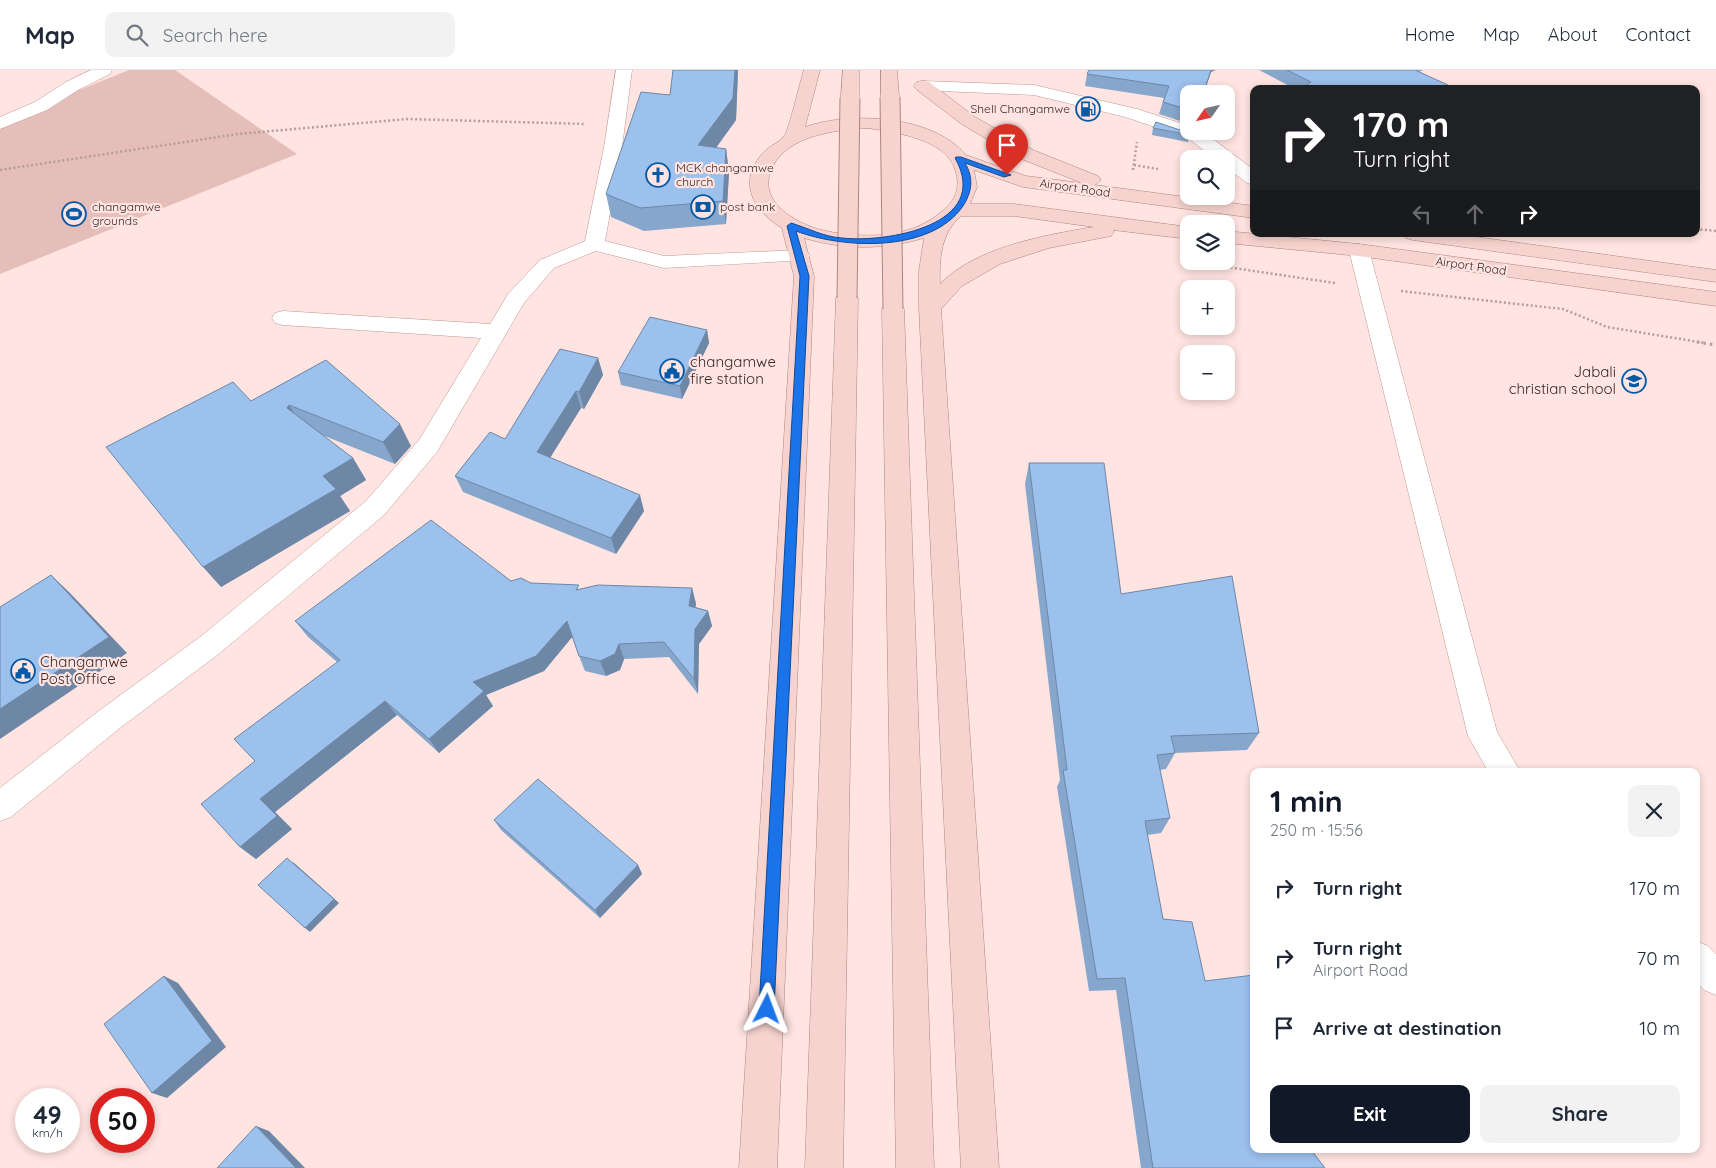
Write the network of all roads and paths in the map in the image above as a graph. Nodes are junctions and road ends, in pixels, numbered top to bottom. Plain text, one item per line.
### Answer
1 (104, 70) edge
2 (624, 70) edge
3 (812, 70) edge
4 (851, 70) edge
5 (889, 70) edge
6 (921, 78) edge
7 (1140, 116) junction
8 (0, 124) edge
9 (616, 125) junction
10 (793, 138) junction
11 (938, 142) junction
12 (958, 158) junction
13 (0, 170) edge
14 (1250, 176) edge
15 (1130, 195) junction
16 (1250, 211) edge
17 (950, 216) junction
18 (791, 226) junction
19 (1132, 227) junction
20 (1700, 230) edge
21 (1180, 232) edge
22 (1716, 232) edge
23 (1235, 237) edge
24 (1435, 237) edge
25 (594, 244) junction
26 (1360, 250) junction
27 (800, 256) junction
28 (1716, 258) edge
29 (1626, 263) junction
30 (1235, 268) edge
31 (1540, 276) junction
32 (1716, 276) edge
33 (1369, 288) junction
34 (1716, 299) edge
35 (930, 308) junction
36 (1716, 317) edge
37 (282, 318) dead end
38 (496, 332) junction
39 (1716, 345) edge
40 (1503, 768) edge
41 (0, 807) edge
42 (1700, 962) edge
43 (1716, 978) edge
44 (758, 1168) edge
45 (824, 1168) edge
46 (915, 1168) edge
47 (980, 1168) edge

1 - 8 street
2 - 9 street
3 - 10 main road
4 - 45 main road, bridge
5 - 46 main road, bridge
6 - 7 street
6 - 11 main road
6 - 15 main road
7 - 14 street
7 - 15 path
9 - 13 path
9 - 25 street
10 - 11 main road
10 - 18 main road
11 - 12 main road
12 - 15 main road, Airport Road
12 - 17 main road
15 - 16 main road, Airport Road
17 - 18 main road
17 - 19 main road
17 - 35 main road
18 - 27 main road
19 - 21 main road
19 - 35 main road
20 - 22 path
23 - 26 main road, Airport Road
24 - 29 main road, Airport Road
25 - 27 street
25 - 38 street
26 - 31 main road, Airport Road
26 - 33 street
27 - 44 main road
28 - 29 main road
29 - 32 main road, Airport Road
30 - 33 path
31 - 34 main road, Airport Road
31 - 36 main road
33 - 39 path
33 - 40 street
35 - 47 main road
37 - 38 street
38 - 41 street
42 - 43 street

